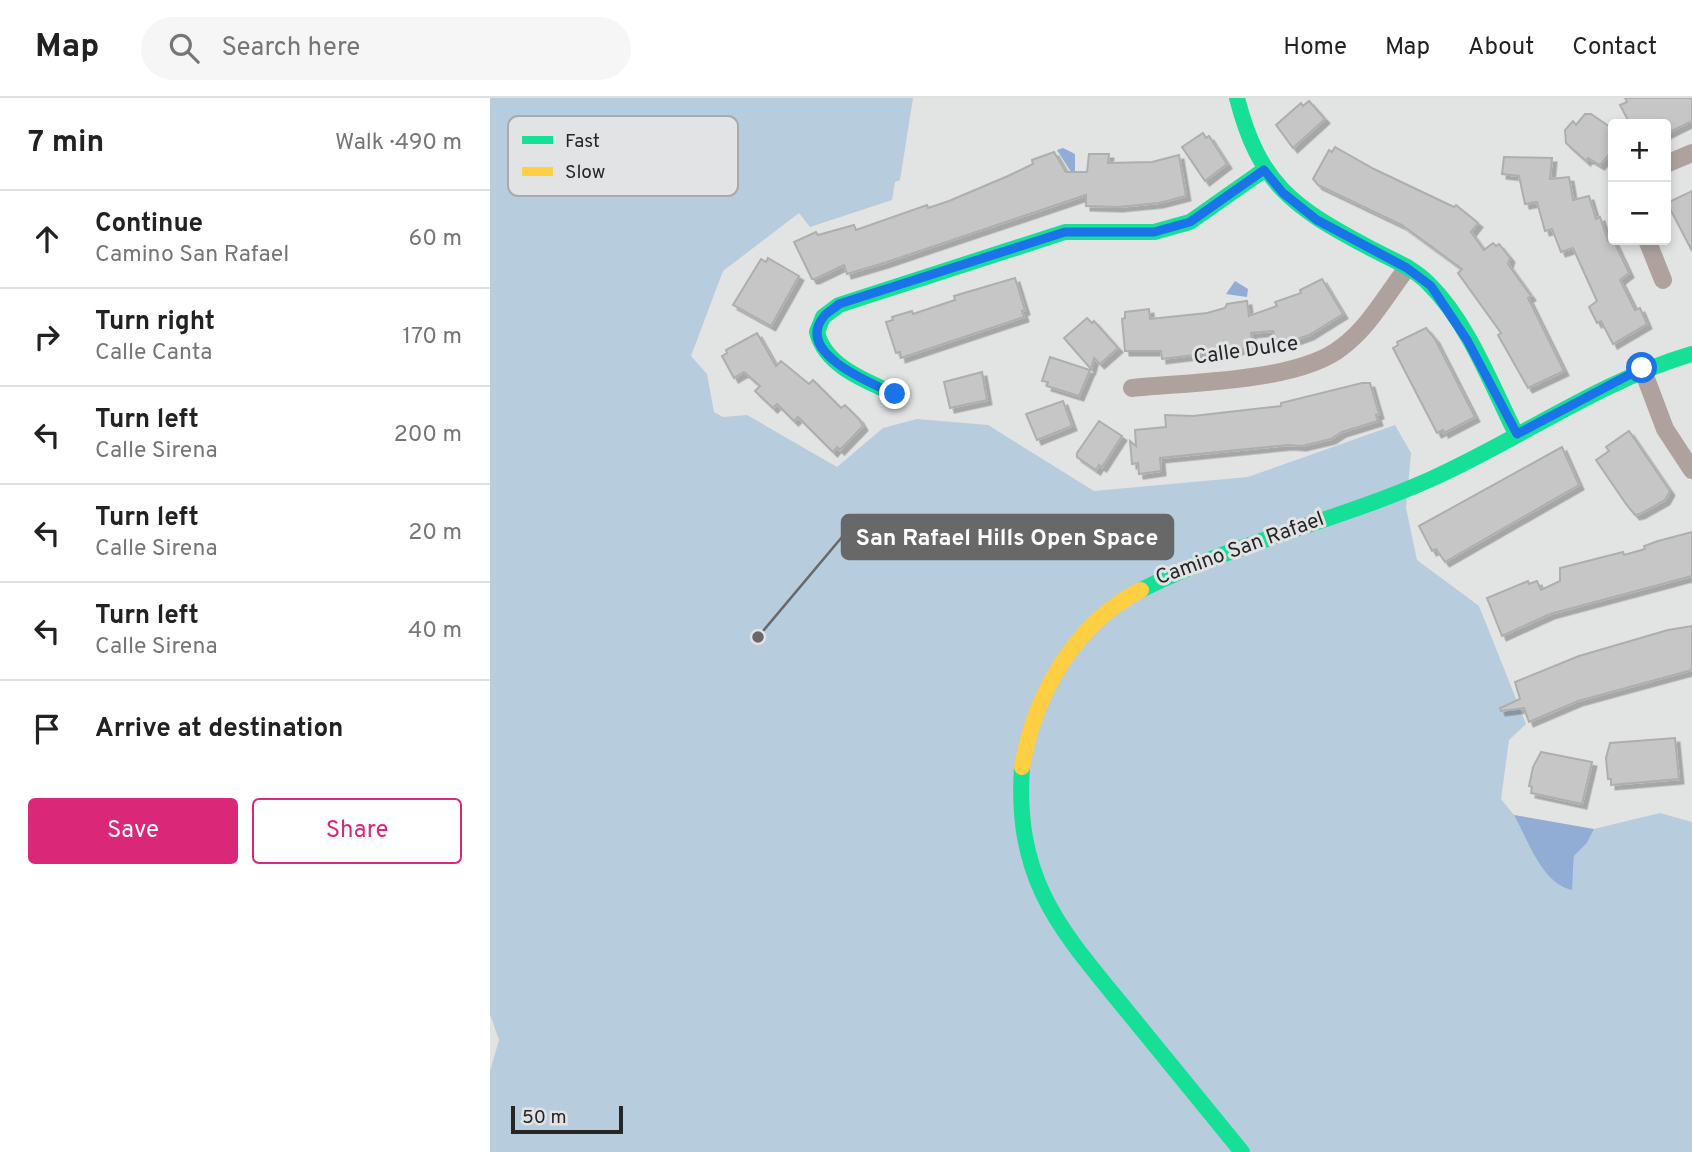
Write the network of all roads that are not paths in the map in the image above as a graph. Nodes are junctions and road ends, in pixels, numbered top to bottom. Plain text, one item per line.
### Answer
1 (1237, 98) edge
2 (1692, 153) edge
3 (1671, 162) edge
4 (1264, 170) junction
5 (1649, 245) edge
6 (1407, 268) junction
7 (1663, 280) dead end
8 (1692, 354) edge
9 (1642, 368) junction
10 (1132, 388) dead end
11 (895, 394) dead end
12 (1517, 434) junction
13 (1692, 470) edge
14 (1242, 1152) edge

1 - 4 street
2 - 3 street
4 - 6 street
4 - 11 street
5 - 7 street
6 - 10 street, Calle Dulce
6 - 12 street
8 - 9 street, Camino San Rafael
9 - 12 street, Camino San Rafael
9 - 13 street
12 - 14 street, Camino San Rafael

